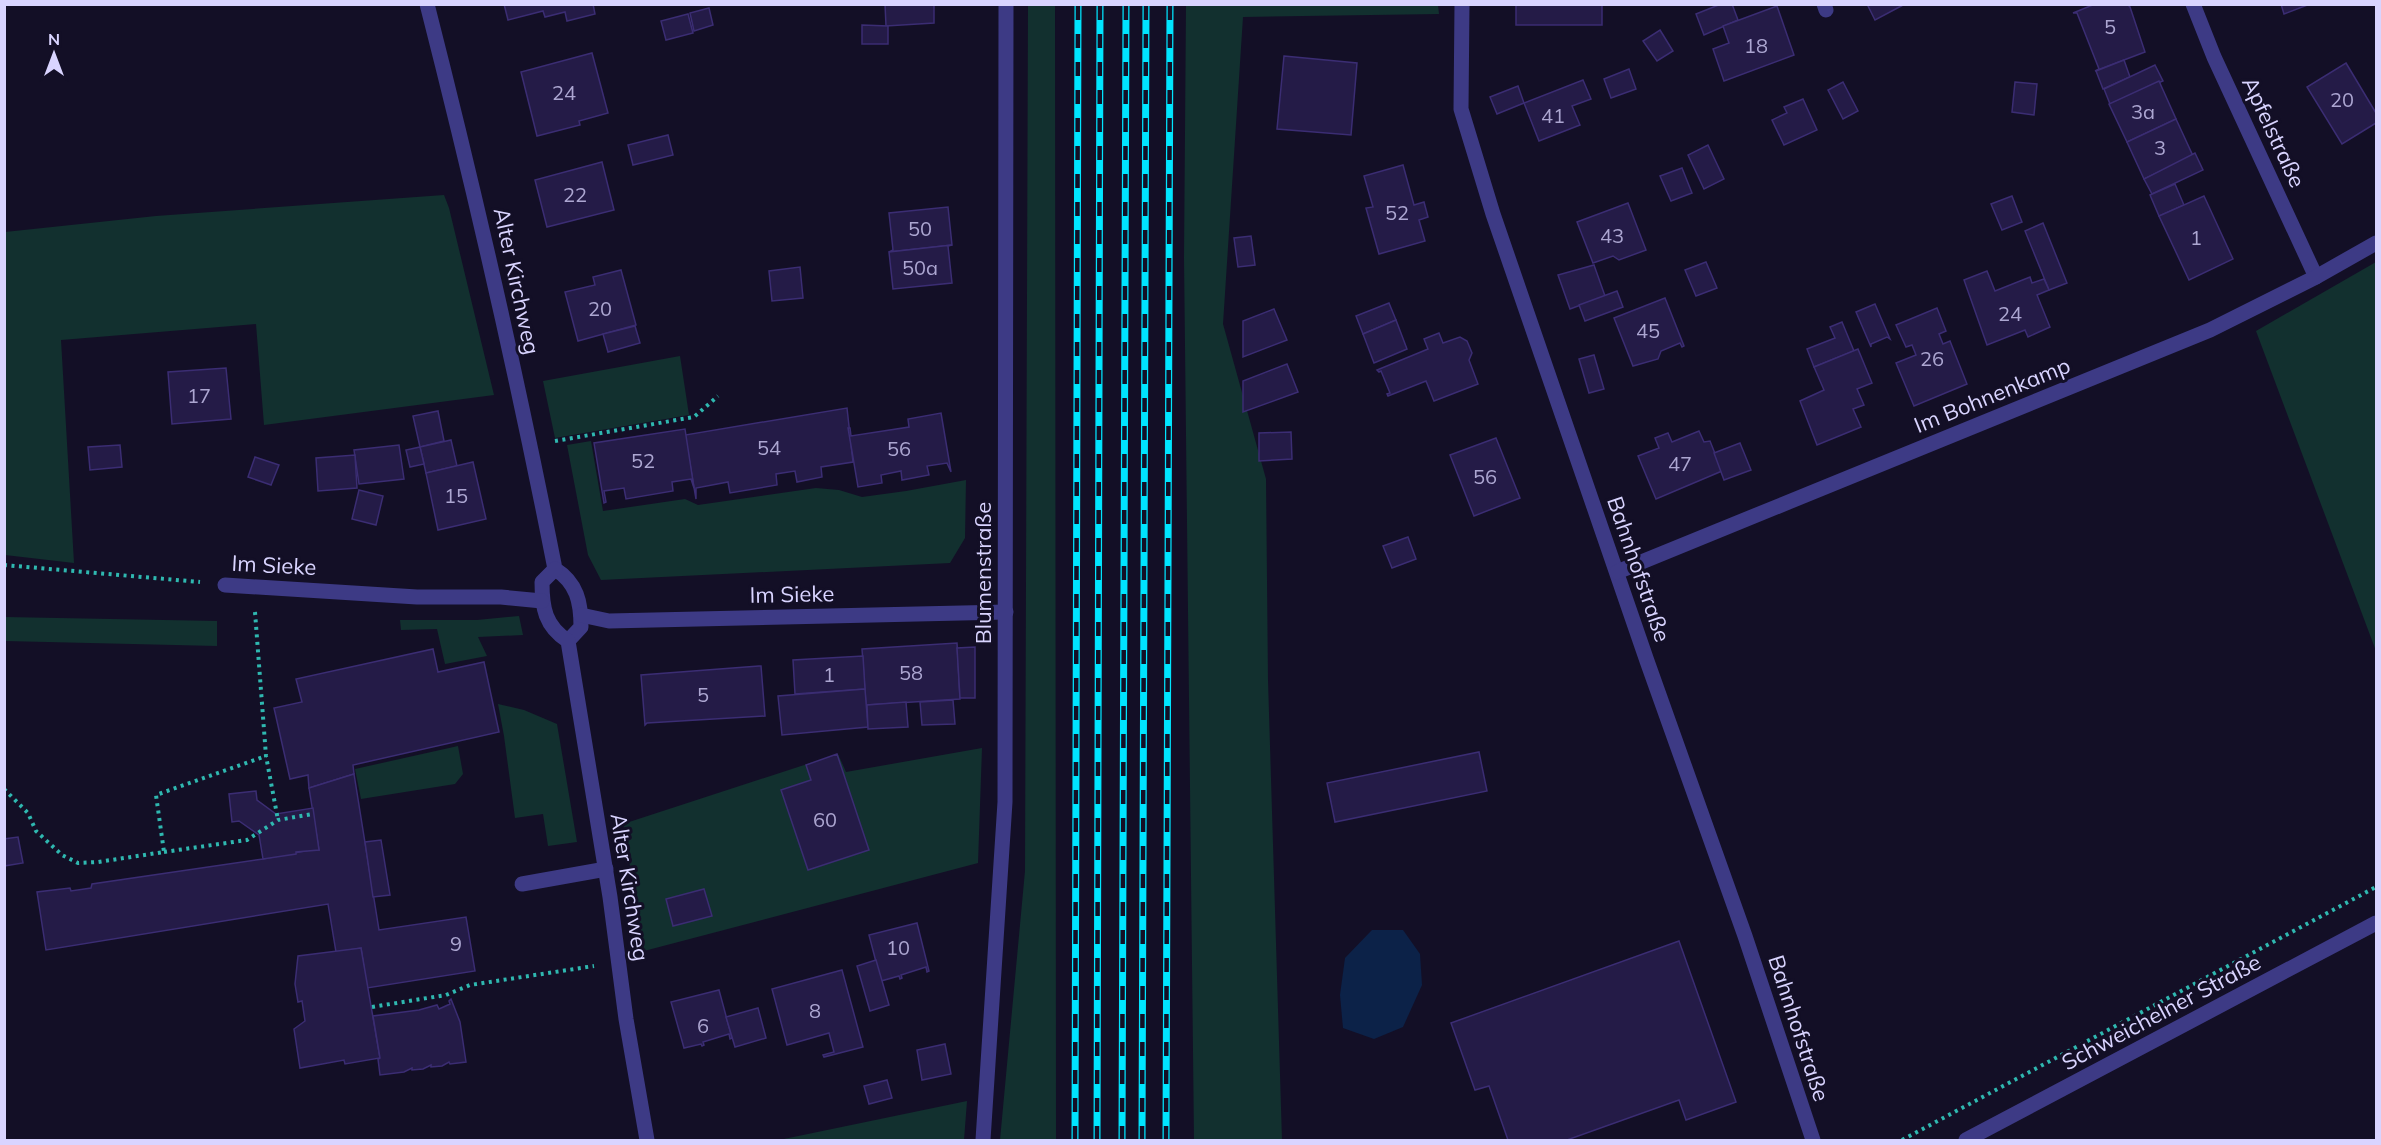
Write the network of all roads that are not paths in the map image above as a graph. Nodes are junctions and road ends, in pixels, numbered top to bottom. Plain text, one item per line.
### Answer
1 (427, 4) edge
2 (1006, 4) edge
3 (1462, 4) edge
4 (2193, 4) edge
5 (2376, 243) edge
6 (2316, 277) junction
7 (555, 569) junction
8 (1617, 572) junction
9 (225, 585) road end
10 (542, 602) junction
11 (1006, 612) junction
12 (581, 615) junction
13 (568, 641) junction
14 (606, 869) junction
15 (522, 884) dead end
16 (2376, 923) edge
17 (647, 1140) edge
18 (982, 1140) edge
19 (1813, 1140) edge
20 (1966, 1140) edge

1 - 7 street, Alter Kirchweg
2 - 11 street, Blumenstraße
3 - 8 street, Bahnhofstraße
4 - 6 street, Apfelstraße
5 - 6 street, Im Bohnenkamp
6 - 8 street, Im Bohnenkamp
7 - 10 street
7 - 12 street
8 - 19 street, Bahnhofstraße
9 - 10 street, Im Sieke
10 - 13 street
11 - 12 street, Im Sieke
11 - 18 street, Blumenstraße
12 - 13 street
13 - 14 street, Alter Kirchweg
14 - 15 street
14 - 17 street, Alter Kirchweg
16 - 20 street, Schweichelner Straße

